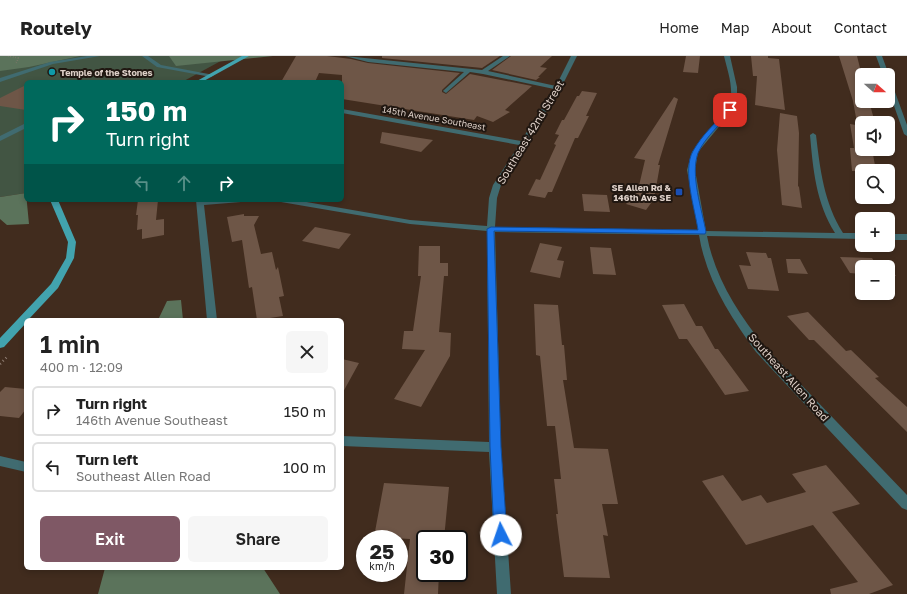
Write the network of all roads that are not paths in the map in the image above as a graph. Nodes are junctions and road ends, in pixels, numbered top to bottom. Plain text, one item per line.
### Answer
1 (97, 56) edge
2 (145, 56) edge
3 (246, 56) edge
4 (348, 56) edge
5 (507, 56) edge
6 (574, 56) edge
7 (727, 56) edge
8 (879, 56) edge
9 (883, 68) edge
10 (468, 70) junction
11 (484, 72) junction
12 (211, 75) junction
13 (0, 80) edge
14 (202, 80) edge
15 (558, 88) junction
16 (446, 91) dead end
17 (895, 101) edge
18 (344, 111) edge
19 (24, 126) edge
20 (13, 133) junction
21 (907, 134) edge
22 (24, 135) edge
23 (813, 136) dead end
24 (0, 139) edge
25 (522, 143) junction
26 (55, 202) edge
27 (201, 202) edge
28 (293, 202) edge
29 (491, 229) junction
30 (702, 232) junction
31 (840, 235) junction
32 (855, 236) edge
33 (895, 237) edge
34 (907, 237) edge
35 (25, 318) edge
36 (212, 318) edge
37 (24, 319) edge
38 (0, 344) edge
39 (344, 441) edge
40 (495, 447) junction
41 (0, 461) edge
42 (24, 466) edge
43 (907, 504) edge
44 (504, 594) edge

1 - 13 street
2 - 12 street
3 - 12 main road
4 - 10 street
5 - 11 street
6 - 15 street, Southeast 42nd Street
7 - 30 street, Southeast Allen Road
8 - 9 street
10 - 11 street
10 - 16 street
11 - 15 street
12 - 14 main road
15 - 25 street, Southeast 42nd Street
17 - 21 street
18 - 25 street, 145th Avenue Southeast
19 - 20 street
20 - 22 street
20 - 24 street
23 - 31 street
25 - 29 street, Southeast 42nd Street
26 - 35 main road
27 - 36 street
28 - 29 street
29 - 30 street
29 - 40 street, Southeast 42nd Street
30 - 31 street
30 - 43 street, Southeast Allen Road
31 - 32 street
33 - 34 street
37 - 38 main road
39 - 40 street
40 - 44 street, Southeast 42nd Street
41 - 42 street

